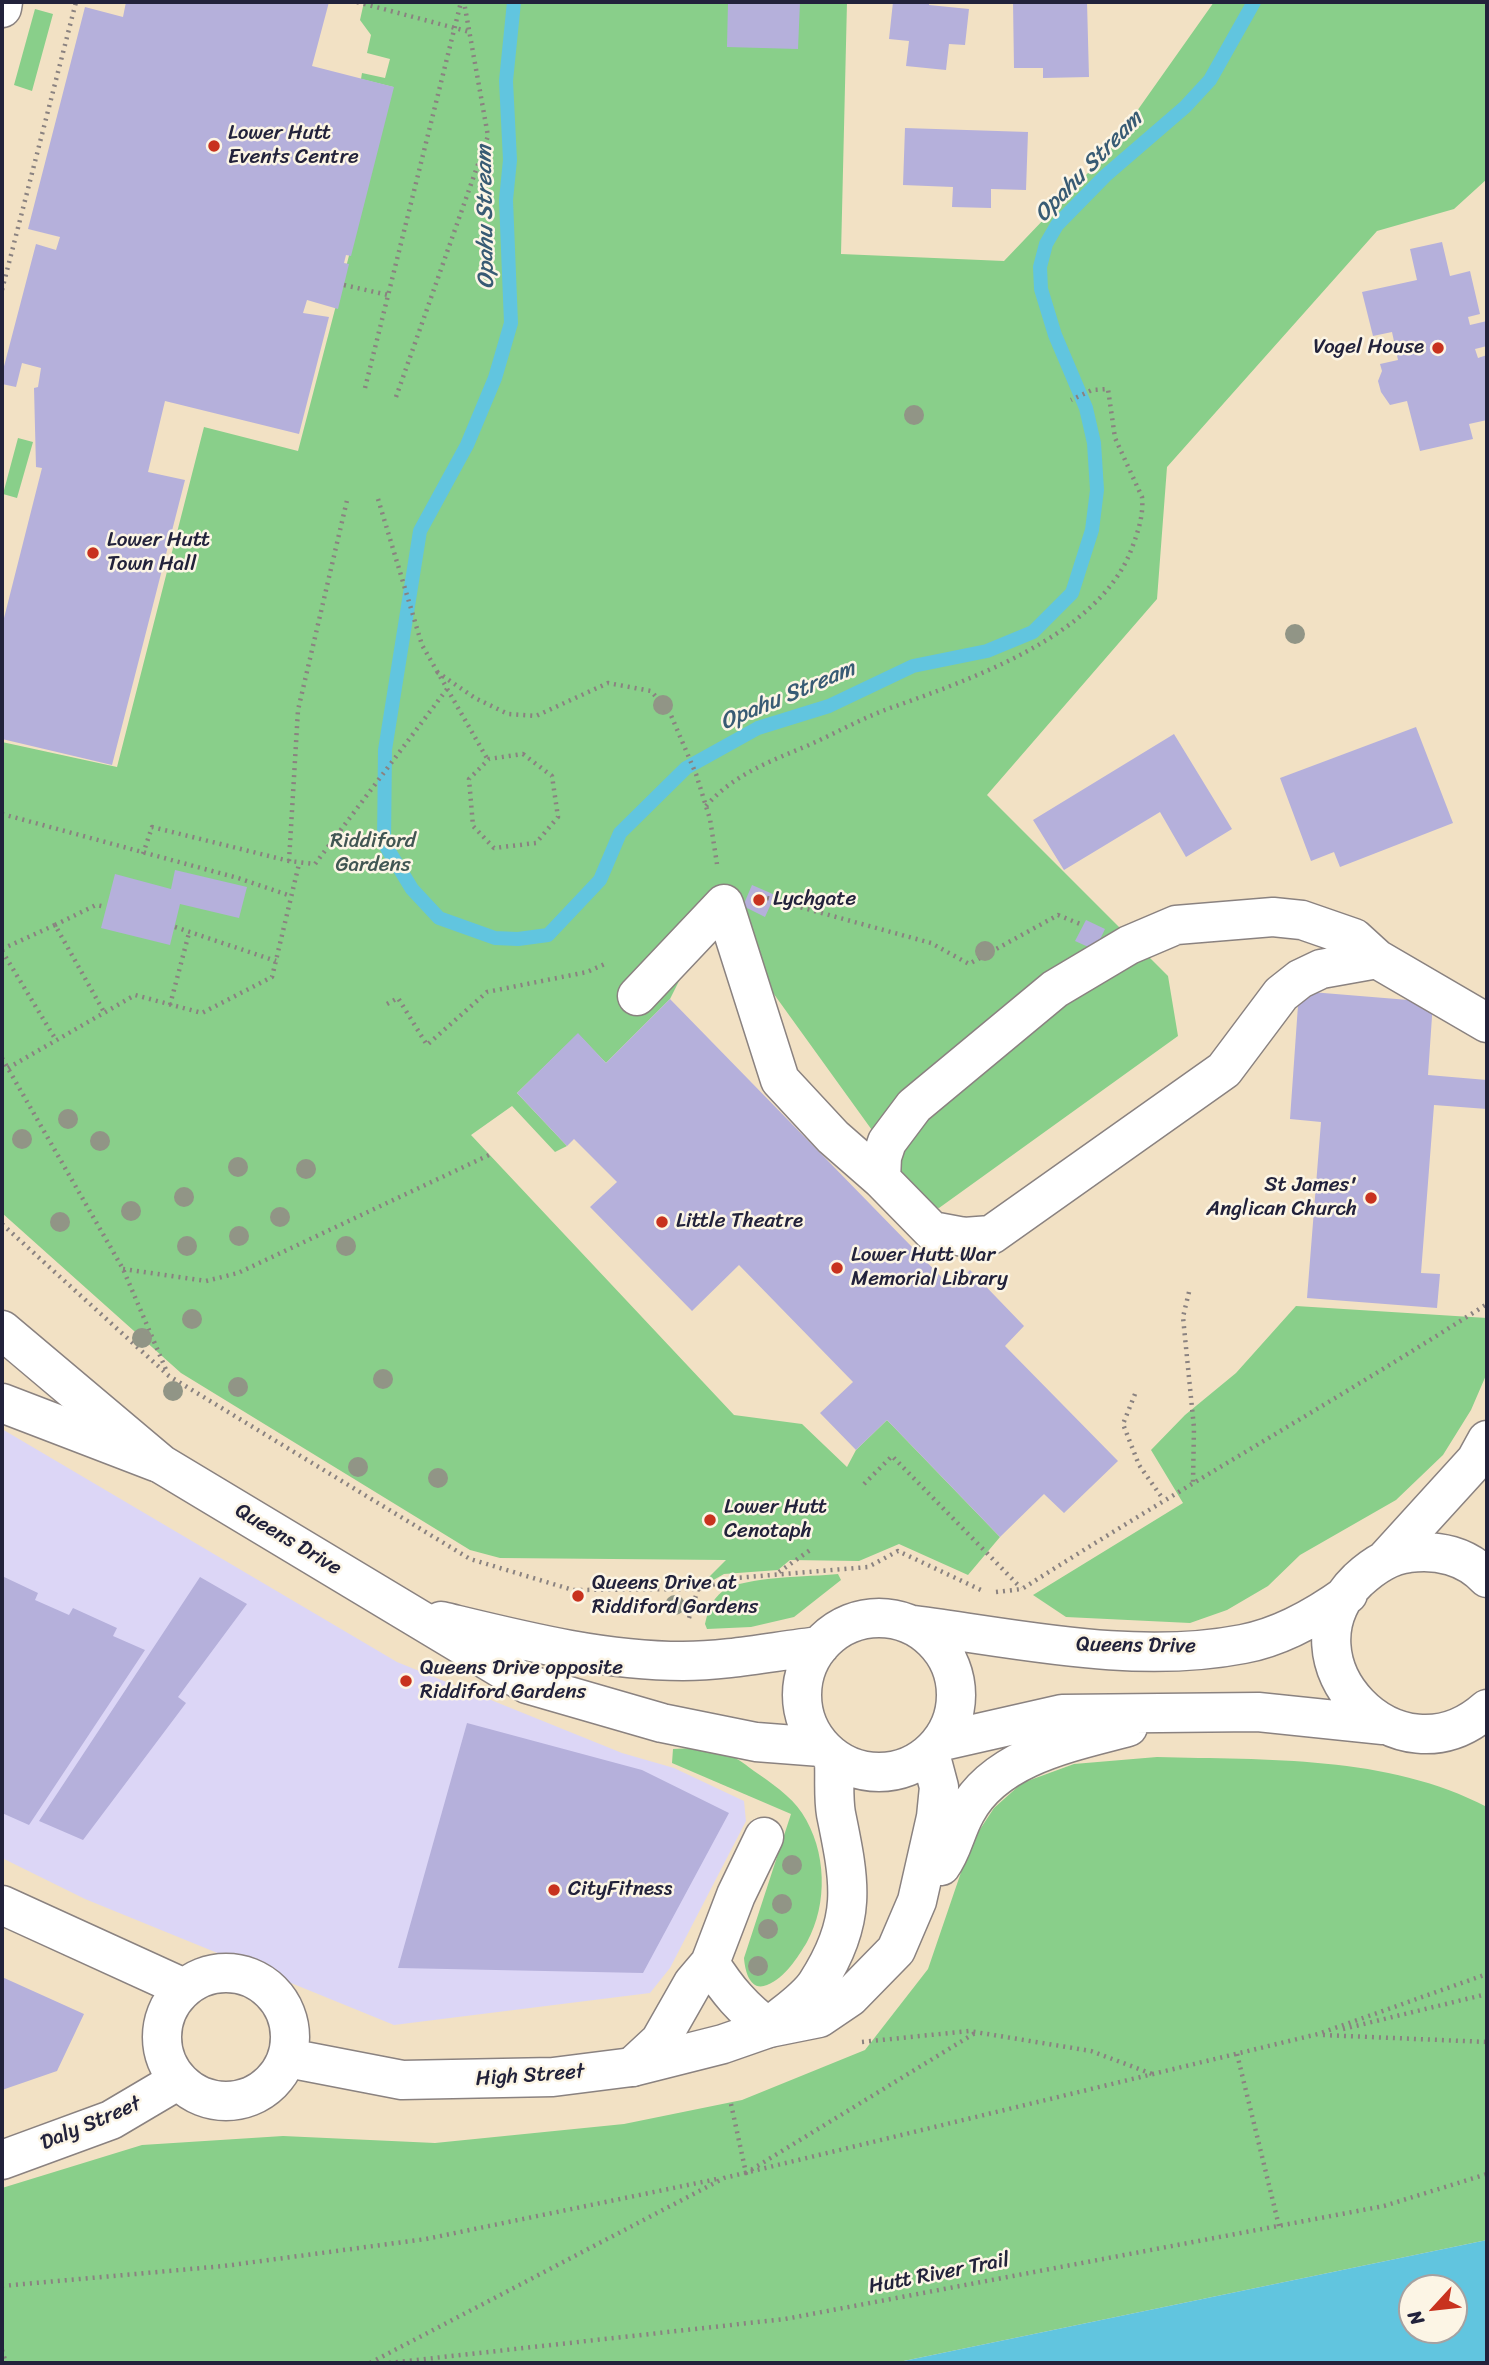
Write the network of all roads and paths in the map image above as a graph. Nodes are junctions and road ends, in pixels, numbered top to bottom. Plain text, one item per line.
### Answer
1 (3, 2) edge
2 (76, 2) edge
3 (358, 2) edge
4 (463, 2) edge
5 (2, 8) edge
6 (455, 29) junction
7 (470, 32) junction
8 (344, 285) dead end
9 (2, 290) edge
10 (388, 295) junction
11 (365, 388) dead end
12 (396, 397) dead end
13 (1071, 400) dead end
14 (348, 496) dead end
15 (378, 499) dead end
16 (437, 672) junction
17 (447, 689) junction
18 (488, 760) junction
19 (706, 806) junction
20 (2, 814) edge
21 (143, 853) junction
22 (289, 861) junction
23 (299, 863) junction
24 (291, 896) junction
25 (723, 898) junction
26 (106, 907) dead end
27 (55, 925) junction
28 (175, 927) dead end
29 (189, 933) junction
30 (1129, 944) junction
31 (2, 950) edge
32 (1377, 959) junction
33 (276, 961) junction
34 (612, 961) dead end
35 (637, 996) dead end
36 (387, 1004) dead end
37 (170, 1005) junction
38 (104, 1012) junction
39 (1487, 1023) edge
40 (56, 1040) junction
41 (2, 1058) edge
42 (8, 1068) junction
43 (489, 1155) dead end
44 (881, 1179) junction
45 (2, 1224) edge
46 (123, 1269) junction
47 (1189, 1292) dead end
48 (1487, 1304) edge
49 (2, 1330) edge
50 (169, 1377) junction
51 (1135, 1394) dead end
52 (2, 1403) edge
53 (1487, 1440) edge
54 (161, 1464) junction
55 (1194, 1483) junction
56 (864, 1484) dead end
57 (1163, 1499) junction
58 (813, 1548) dead end
59 (1385, 1560) junction
60 (778, 1573) junction
61 (1487, 1578) edge
62 (698, 1589) junction
63 (1022, 1589) junction
64 (1348, 1594) junction
65 (415, 1615) junction
66 (688, 1622) dead end
67 (914, 1625) junction
68 (820, 1646) junction
69 (1191, 1711) junction
70 (1383, 1725) junction
71 (1477, 1727) edge
72 (937, 1747) junction
73 (828, 1754) junction
74 (764, 1838) dead end
75 (917, 1901) junction
76 (2, 1905) edge
77 (710, 1964) junction
78 (1487, 1974) edge
79 (184, 1988) junction
80 (1487, 1994) edge
81 (769, 2028) junction
82 (976, 2032) junction
83 (1318, 2034) junction
84 (1487, 2042) edge
85 (855, 2044) dead end
86 (1237, 2054) junction
87 (288, 2058) junction
88 (632, 2067) junction
89 (1156, 2075) junction
90 (177, 2081) junction
91 (731, 2104) dead end
92 (2, 2160) edge
93 (746, 2174) junction
94 (1487, 2174) edge
95 (724, 2178) junction
96 (1279, 2226) junction
97 (2, 2286) edge
98 (2, 2350) edge
99 (6, 2363) edge
100 (370, 2363) edge
101 (389, 2363) edge

1 - 5 main road
2 - 9 path
3 - 6 path
4 - 6 path
4 - 7 path
6 - 7 path
6 - 10 path
7 - 12 path
8 - 10 path
10 - 11 path
13 - 19 path
14 - 22 path
15 - 16 path
16 - 17 path
16 - 19 path
17 - 18 path
17 - 23 path
18 - 18 path
19 - 25 path
20 - 21 path
21 - 22 path
21 - 24 path
22 - 23 path
23 - 24 path
24 - 33 path
25 - 30 path
25 - 35 main road
25 - 44 main road
26 - 27 path
27 - 31 path
27 - 38 path
28 - 29 path
29 - 33 path
29 - 37 path
30 - 32 main road
30 - 44 main road
31 - 40 path
32 - 39 main road
32 - 44 main road
33 - 37 path
34 - 36 path
37 - 38 path
38 - 40 path
40 - 42 path
41 - 42 path
42 - 46 path
43 - 46 path
45 - 50 path
46 - 50 path
47 - 55 path
48 - 55 path
49 - 54 main road, Queens Drive
50 - 62 path
51 - 57 path
52 - 54 main road, Queens Drive
53 - 59 main road
54 - 65 main road, Queens Drive
55 - 57 path
56 - 63 path
57 - 63 path
58 - 60 path
59 - 61 main road
59 - 64 main road
60 - 62 path
60 - 63 path
62 - 66 path
64 - 67 main road, Queens Drive
64 - 70 main road
65 - 68 main road, Queens Drive
65 - 73 main road, Queens Drive
67 - 68 main road
67 - 72 main road
68 - 73 main road
69 - 70 main road
69 - 72 main road
69 - 75 main road
70 - 71 main road
72 - 73 main road
72 - 75 main road, High Street
73 - 81 main road, High Street
74 - 77 main road
75 - 81 main road, High Street
76 - 79 main road
77 - 81 main road
77 - 88 main road
78 - 83 path
79 - 87 main road
79 - 90 main road
80 - 83 path
81 - 88 main road, High Street
82 - 85 path
82 - 89 path
82 - 93 path
83 - 84 path
83 - 86 path
86 - 89 path
86 - 96 path
87 - 88 main road, High Street
87 - 90 main road
89 - 93 path
90 - 92 main road, Daly Street
91 - 93 path
93 - 95 path
94 - 96 path, Hutt River Trail
95 - 97 path
95 - 100 path
96 - 101 path, Hutt River Trail
98 - 99 path

